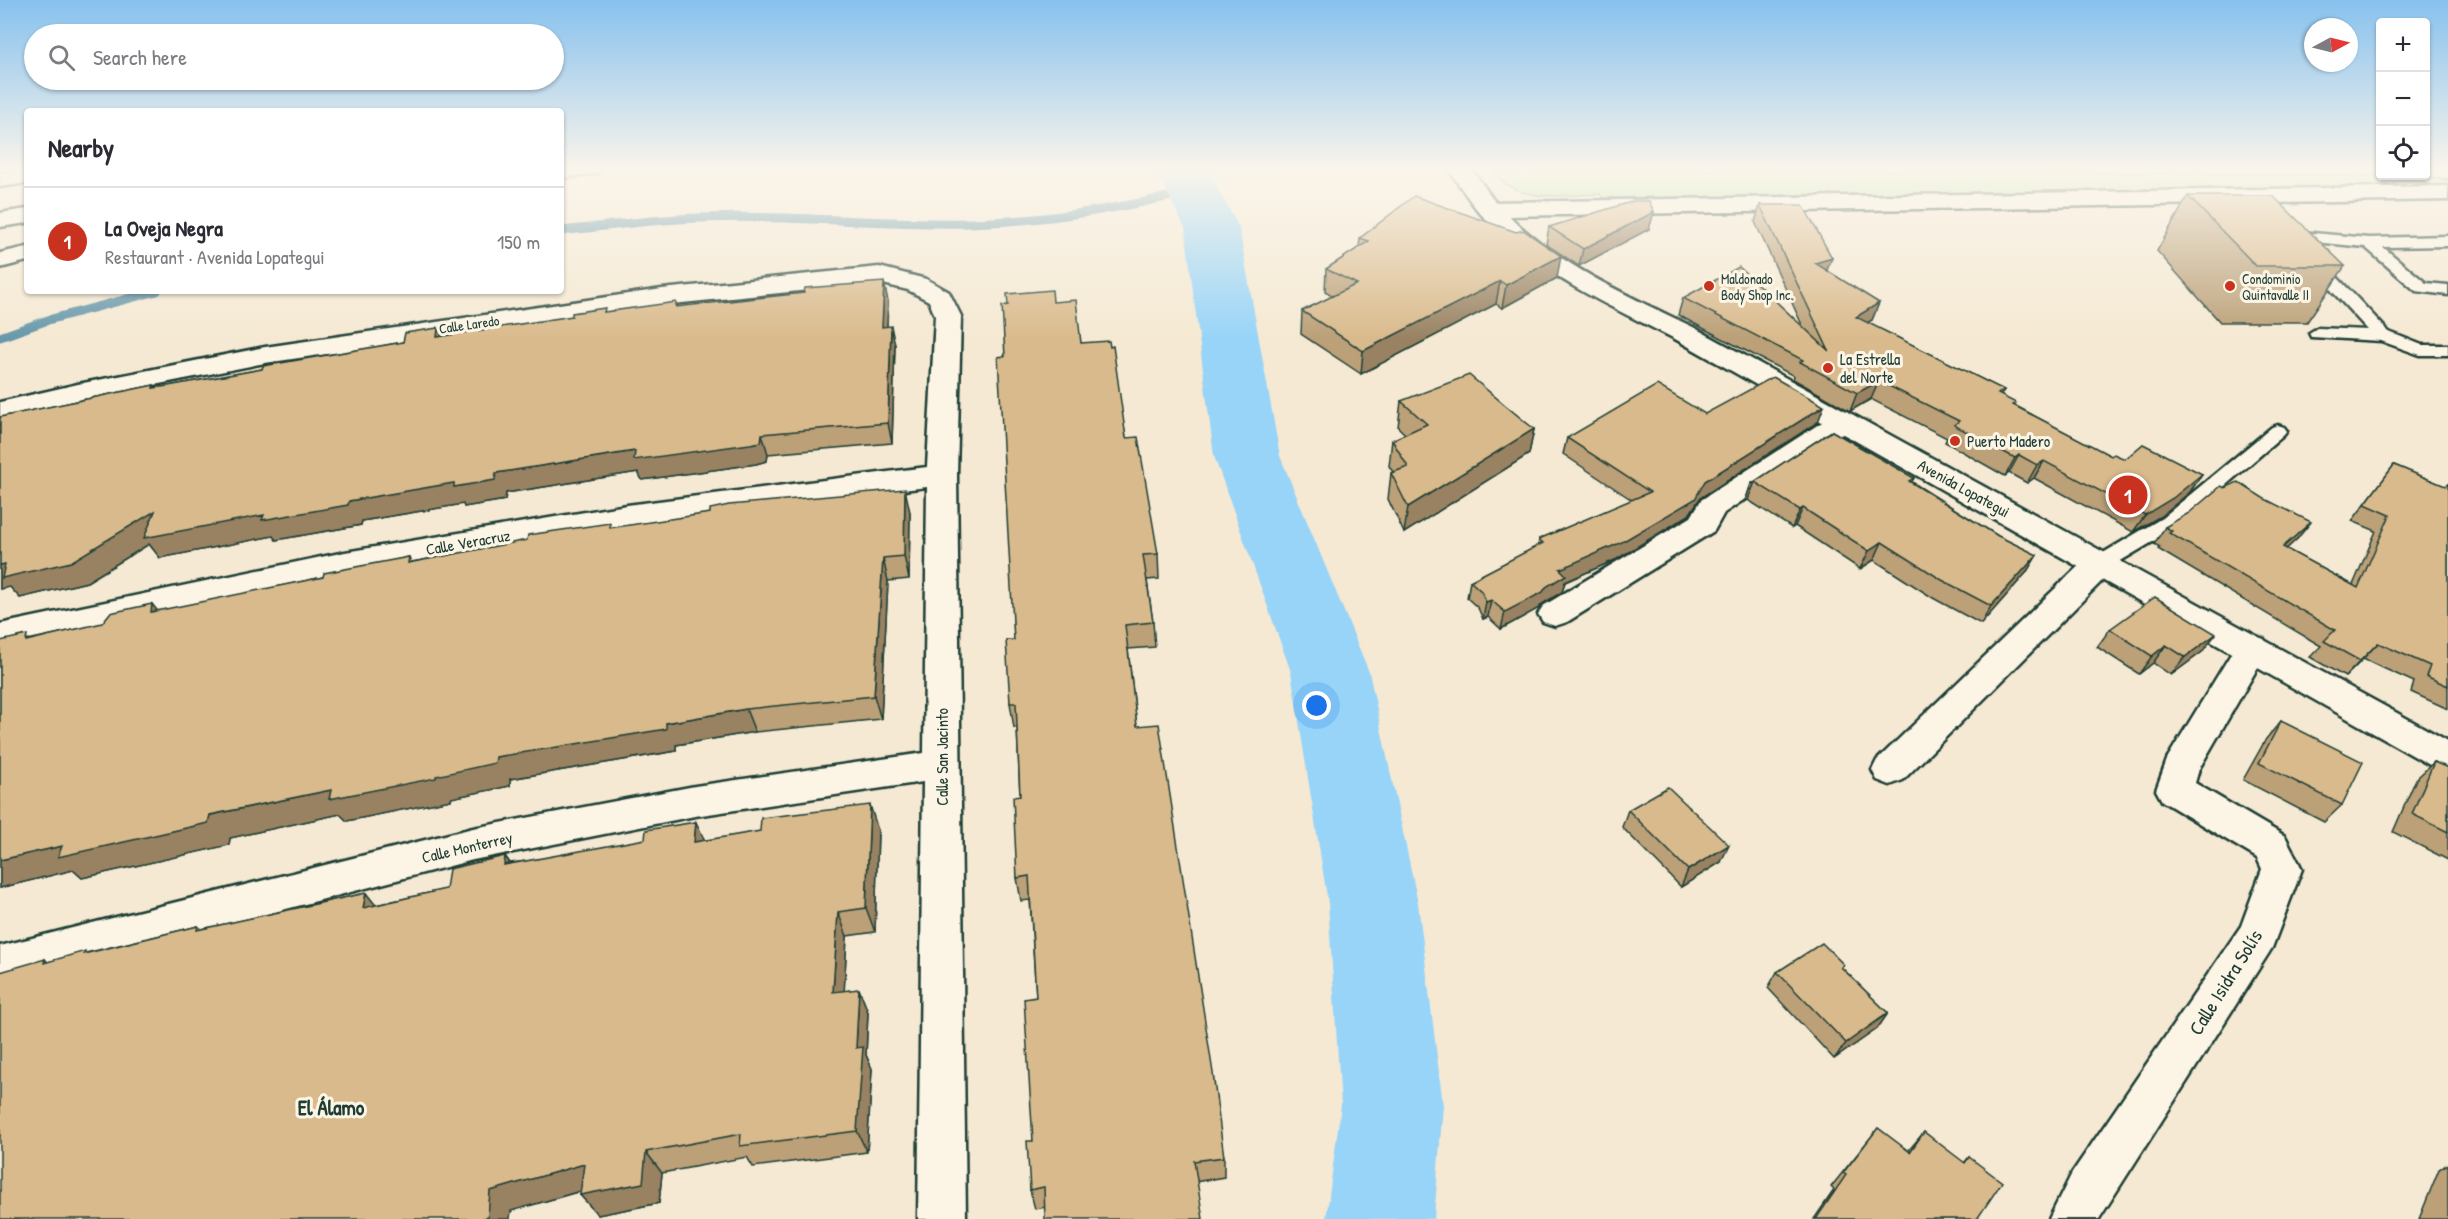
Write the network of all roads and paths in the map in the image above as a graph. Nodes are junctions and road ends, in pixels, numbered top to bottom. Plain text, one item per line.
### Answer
1 (1507, 225) edge
2 (2279, 225) edge
3 (2290, 236) junction
4 (2448, 241) edge
5 (2369, 243) junction
6 (24, 246) edge
7 (0, 250) edge
8 (24, 255) edge
9 (0, 261) edge
10 (2448, 290) edge
11 (940, 297) joint
12 (2317, 333) dead end
13 (2383, 336) junction
14 (2448, 350) edge
15 (2420, 351) junction
16 (2448, 365) edge
17 (0, 411) edge
18 (1844, 421) junction
19 (2278, 431) dead end
20 (942, 475) junction
21 (2100, 564) junction
22 (1554, 614) dead end
23 (0, 636) edge
24 (2252, 648) junction
25 (2448, 758) edge
26 (941, 765) junction
27 (1890, 770) dead end
28 (0, 964) edge
29 (942, 1219) edge
30 (2073, 1219) edge

1 - 18 main road, Avenida Lopategui
2 - 3 lane
3 - 5 lane
3 - 13 lane
4 - 5 lane
5 - 10 lane
6 - 7 main road
8 - 9 main road
11 - 17 main road, Calle Laredo
11 - 20 main road, Calle San Jacinto
12 - 13 lane
13 - 15 lane
14 - 15 lane
15 - 16 lane
18 - 21 main road, Avenida Lopategui
18 - 22 main road
19 - 21 lane
20 - 23 main road, Calle Veracruz
20 - 26 main road, Calle San Jacinto
21 - 24 main road, Avenida Lopategui
21 - 27 main road
24 - 25 main road, Avenida Lopategui
24 - 30 main road, Calle Isidra Solís
26 - 28 main road, Calle Monterrey
26 - 29 main road, Calle San Jacinto

